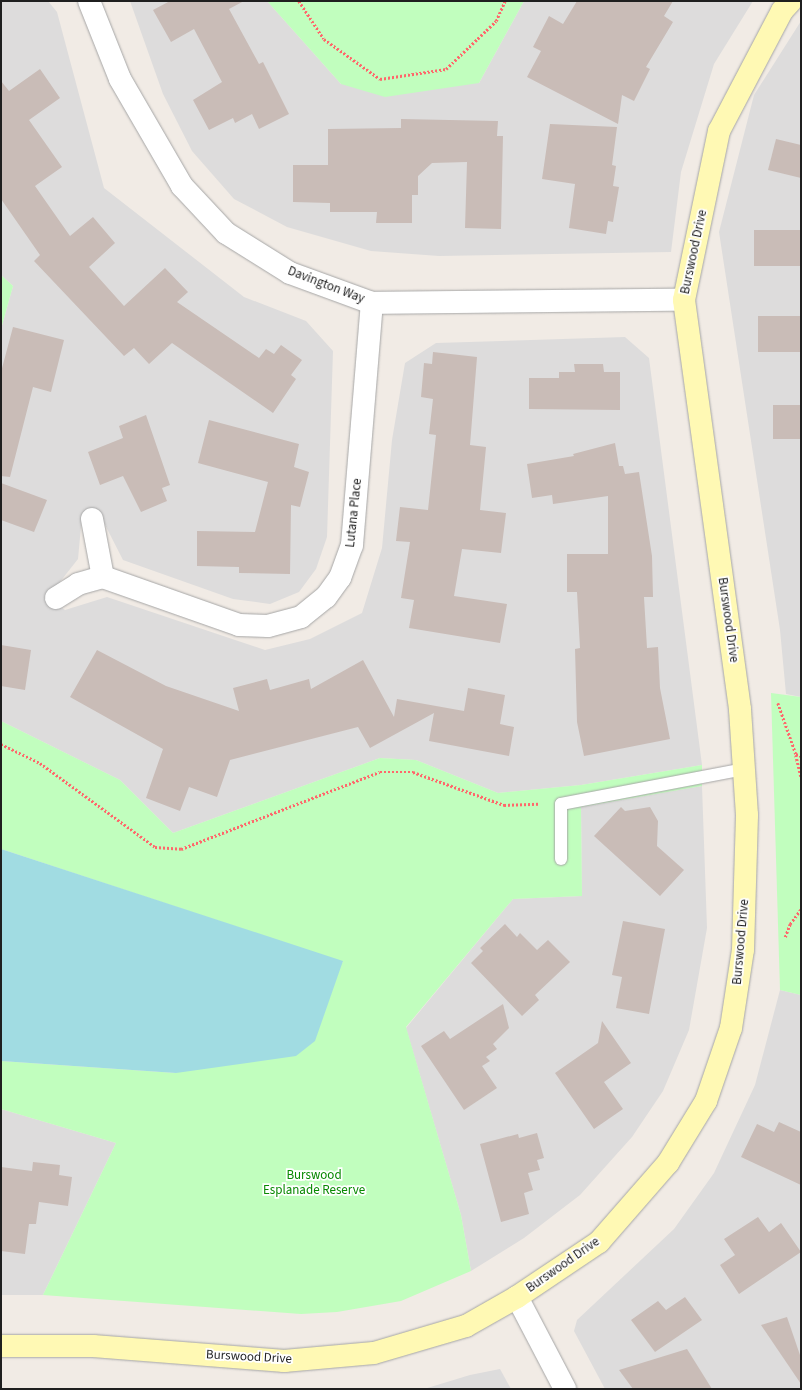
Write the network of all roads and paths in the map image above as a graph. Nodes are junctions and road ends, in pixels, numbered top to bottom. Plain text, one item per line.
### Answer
1 (89, 1) edge
2 (298, 1) edge
3 (505, 1) edge
4 (791, 1) edge
5 (684, 300) junction
6 (372, 303) junction
7 (92, 519) dead end
8 (103, 577) junction
9 (56, 598) dead end
10 (778, 703) dead end
11 (1, 744) edge
12 (796, 754) junction
13 (801, 756) edge
14 (744, 769) junction
15 (801, 776) edge
16 (561, 804) junction
17 (561, 859) dead end
18 (801, 905) edge
19 (800, 909) edge
20 (785, 937) dead end
21 (517, 1297) junction
22 (1, 1346) edge
23 (565, 1389) edge

1 - 6 street, Davington Way
2 - 3 path
4 - 5 street, Burswood Drive
5 - 6 street, Davington Way
5 - 14 street, Burswood Drive
6 - 8 street, Lutana Place
7 - 8 street
8 - 9 street
10 - 12 path
11 - 16 path
12 - 13 path
12 - 15 path
14 - 16 lane
14 - 21 street, Burswood Drive
16 - 17 lane
18 - 19 path
19 - 20 path
21 - 22 street, Burswood Drive
21 - 23 street

